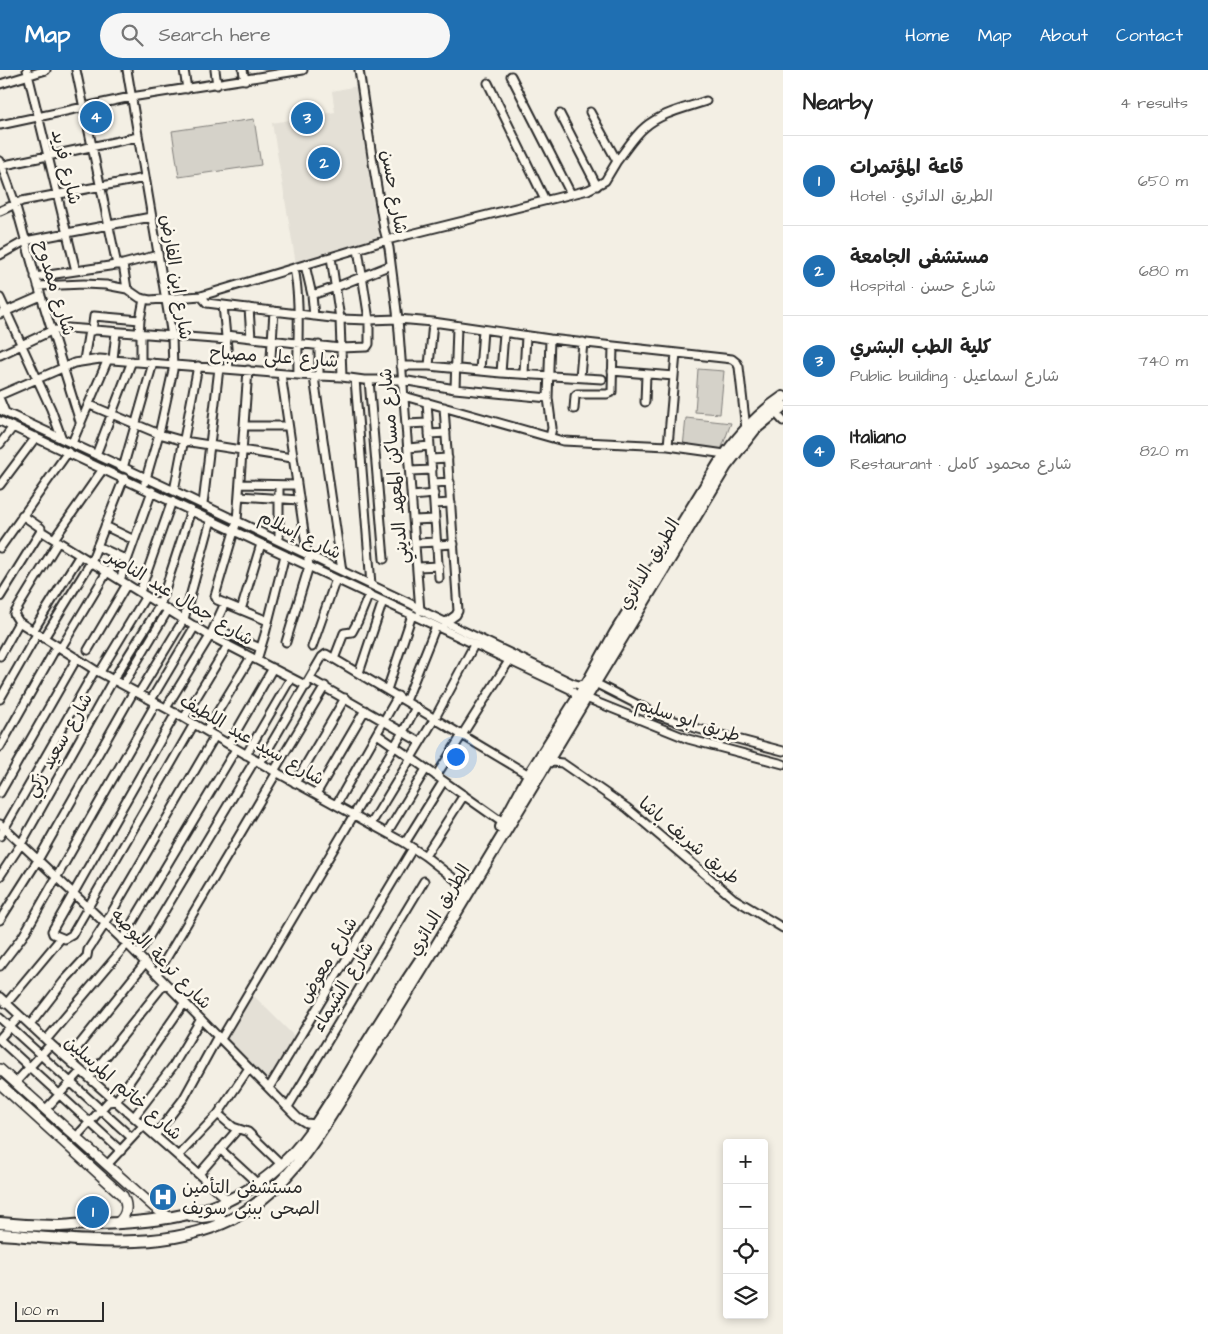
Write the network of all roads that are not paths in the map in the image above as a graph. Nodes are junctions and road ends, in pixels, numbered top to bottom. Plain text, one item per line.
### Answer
1 (46, 70) edge
2 (76, 70) edge
3 (127, 70) edge
4 (184, 70) edge
5 (214, 70) edge
6 (243, 70) edge
7 (301, 70) edge
8 (359, 70) edge
9 (28, 73) edge
10 (270, 73) edge
11 (511, 76) dead end
12 (245, 80) junction
13 (488, 83) dead end
14 (0, 84) edge
15 (217, 85) junction
16 (187, 89) junction
17 (131, 97) junction
18 (706, 101) dead end
19 (84, 108) junction
20 (590, 112) dead end
21 (560, 114) dead end
22 (38, 117) junction
23 (0, 125) edge
24 (138, 137) junction
25 (92, 147) junction
26 (48, 156) junction
27 (618, 161) junction
28 (0, 164) edge
29 (145, 178) junction
30 (100, 186) junction
31 (597, 186) junction
32 (57, 194) junction
33 (571, 194) junction
34 (545, 200) junction
35 (15, 203) junction
36 (0, 211) edge
37 (151, 217) junction
38 (109, 226) junction
39 (67, 234) junction
40 (387, 240) junction
41 (25, 241) junction
42 (358, 250) junction
43 (0, 255) edge
44 (158, 255) junction
45 (331, 257) junction
46 (120, 264) junction
47 (305, 265) junction
48 (391, 265) junction
49 (294, 268) junction
50 (76, 271) junction
51 (35, 277) junction
52 (362, 277) junction
53 (38, 286) junction
54 (336, 288) junction
55 (127, 289) junction
56 (312, 295) junction
57 (41, 296) junction
58 (201, 296) junction
59 (0, 298) edge
60 (144, 299) junction
61 (165, 300) junction
62 (223, 305) junction
63 (249, 308) junction
64 (274, 311) junction
65 (3, 313) edge
66 (299, 313) junction
67 (314, 316) junction
68 (340, 319) junction
69 (398, 319) junction
70 (140, 320) junction
71 (369, 320) junction
72 (433, 322) junction
73 (457, 326) junction
74 (90, 330) junction
75 (483, 330) junction
76 (52, 331) junction
77 (116, 332) junction
78 (504, 332) junction
79 (140, 334) junction
80 (172, 336) junction
81 (526, 336) junction
82 (226, 338) junction
83 (251, 338) junction
84 (550, 339) junction
85 (272, 340) junction
86 (583, 342) junction
87 (297, 343) junction
88 (22, 345) junction
89 (319, 345) junction
90 (613, 346) junction
91 (340, 348) junction
92 (676, 353) junction
93 (0, 355) edge
94 (111, 359) junction
95 (84, 360) junction
96 (132, 361) junction
97 (141, 362) junction
98 (153, 363) junction
99 (174, 364) junction
100 (198, 366) junction
101 (401, 366) junction
102 (429, 366) junction
103 (63, 368) junction
104 (219, 368) junction
105 (456, 368) junction
106 (229, 369) junction
107 (248, 370) junction
108 (480, 370) junction
109 (612, 371) junction
110 (270, 373) junction
111 (502, 373) junction
112 (524, 373) junction
113 (280, 374) junction
114 (646, 374) junction
115 (549, 375) junction
116 (298, 376) junction
117 (674, 376) junction
118 (316, 377) junction
119 (342, 377) junction
120 (38, 378) junction
121 (580, 378) junction
122 (355, 379) junction
123 (602, 379) dead end
124 (369, 380) junction
125 (402, 380) junction
126 (455, 389) junction
127 (0, 395) edge
128 (404, 396) junction
129 (783, 397) edge
130 (548, 398) junction
131 (0, 400) edge
132 (427, 402) junction
133 (645, 402) dead end
134 (90, 405) junction
135 (444, 407) junction
136 (574, 409) dead end
137 (2, 411) edge
138 (772, 412) edge
139 (111, 415) junction
140 (783, 420) edge
141 (0, 421) edge
142 (428, 423) junction
143 (406, 424) junction
144 (81, 425) junction
145 (136, 425) junction
146 (13, 426) junction
147 (244, 426) junction
148 (288, 426) junction
149 (752, 426) junction
150 (446, 433) junction
151 (159, 434) junction
152 (429, 434) junction
153 (36, 437) junction
154 (550, 437) junction
155 (62, 439) junction
156 (184, 441) junction
157 (72, 443) junction
158 (0, 444) edge
159 (210, 445) junction
160 (430, 446) junction
161 (668, 446) junction
162 (408, 448) junction
163 (243, 450) junction
164 (68, 452) junction
165 (725, 454) junction
166 (96, 455) junction
167 (292, 458) junction
168 (448, 458) junction
169 (431, 459) junction
170 (124, 468) junction
171 (103, 469) junction
172 (432, 470) junction
173 (410, 471) junction
174 (124, 478) junction
175 (147, 478) junction
176 (450, 482) junction
177 (433, 483) junction
178 (241, 484) junction
179 (0, 485) edge
180 (279, 485) junction
181 (297, 485) junction
182 (143, 488) junction
183 (174, 490) junction
184 (152, 492) junction
185 (434, 494) junction
186 (240, 496) junction
187 (412, 496) junction
188 (279, 500) junction
189 (299, 500) junction
190 (172, 501) junction
191 (203, 504) junction
192 (434, 504) junction
193 (451, 504) junction
194 (191, 510) junction
195 (22, 515) junction
196 (435, 519) junction
197 (211, 520) junction
198 (414, 520) junction
199 (238, 521) junction
200 (105, 526) junction
201 (41, 531) junction
202 (236, 531) junction
203 (134, 540) junction
204 (56, 541) junction
205 (279, 541) junction
206 (416, 543) junction
207 (437, 543) junction
208 (262, 544) junction
209 (454, 544) junction
210 (97, 546) junction
211 (0, 548) edge
212 (285, 554) junction
213 (307, 554) junction
214 (80, 555) junction
215 (116, 556) junction
216 (384, 559) dead end
217 (127, 560) junction
218 (91, 562) junction
219 (309, 566) junction
220 (439, 566) junction
221 (418, 568) junction
222 (342, 571) junction
223 (108, 573) junction
224 (439, 578) dead end
225 (336, 579) junction
226 (120, 580) junction
227 (127, 584) junction
228 (371, 585) junction
229 (143, 594) junction
230 (368, 594) junction
231 (0, 597) edge
232 (383, 601) junction
233 (224, 603) junction
234 (160, 605) junction
235 (168, 610) junction
236 (241, 610) junction
237 (420, 610) junction
238 (412, 615) junction
239 (420, 619) junction
240 (630, 619) junction
241 (184, 620) junction
242 (268, 621) junction
243 (19, 622) junction
244 (445, 622) junction
245 (194, 626) junction
246 (436, 626) junction
247 (214, 628) junction
248 (38, 634) junction
249 (210, 636) junction
250 (286, 642) dead end
251 (228, 645) junction
252 (474, 645) junction
253 (59, 647) junction
254 (312, 647) dead end
255 (260, 648) junction
256 (88, 650) dead end
257 (0, 656) edge
258 (77, 658) junction
259 (254, 658) junction
260 (334, 659) junction
261 (509, 661) junction
262 (273, 668) junction
263 (97, 671) junction
264 (359, 673) junction
265 (291, 678) junction
266 (113, 680) junction
267 (308, 682) junction
268 (591, 683) junction
269 (567, 684) junction
270 (123, 685) junction
271 (325, 686) junction
272 (387, 690) junction
273 (136, 692) junction
274 (398, 696) junction
275 (345, 698) junction
276 (0, 699) edge
277 (581, 699) junction
278 (154, 701) junction
279 (406, 701) junction
280 (416, 707) junction
281 (166, 708) junction
282 (365, 710) junction
283 (176, 714) junction
284 (184, 718) junction
285 (435, 718) junction
286 (384, 721) junction
287 (194, 724) junction
288 (206, 731) junction
289 (403, 732) junction
290 (376, 734) junction
291 (462, 734) junction
292 (215, 736) junction
293 (420, 742) junction
294 (229, 744) junction
295 (394, 746) junction
296 (557, 746) junction
297 (0, 748) edge
298 (236, 748) junction
299 (783, 751) edge
300 (246, 755) junction
301 (411, 758) junction
302 (258, 762) junction
303 (547, 763) junction
304 (783, 764) edge
305 (426, 769) junction
306 (276, 772) junction
307 (578, 774) junction
308 (436, 776) junction
309 (532, 780) junction
310 (444, 782) junction
311 (295, 783) junction
312 (0, 793) edge
313 (316, 794) junction
314 (464, 795) junction
315 (336, 805) junction
316 (353, 815) junction
317 (503, 823) junction
318 (371, 824) junction
319 (2, 826) edge
320 (387, 833) junction
321 (0, 836) edge
322 (405, 843) junction
323 (21, 844) junction
324 (413, 848) junction
325 (425, 856) junction
326 (38, 860) junction
327 (0, 876) edge
328 (57, 878) junction
329 (424, 882) dead end
330 (466, 888) junction
331 (73, 893) junction
332 (88, 908) junction
333 (0, 920) edge
334 (105, 924) junction
335 (783, 928) edge
336 (61, 938) junction
337 (125, 942) junction
338 (138, 955) junction
339 (145, 963) junction
340 (0, 966) edge
341 (157, 974) junction
342 (165, 983) junction
343 (0, 997) edge
344 (185, 1002) junction
345 (6, 1004) junction
346 (20, 1016) junction
347 (0, 1018) edge
348 (201, 1019) junction
349 (30, 1025) junction
350 (10, 1027) junction
351 (220, 1038) junction
352 (0, 1039) edge
353 (48, 1042) junction
354 (40, 1056) junction
355 (68, 1059) junction
356 (29, 1067) junction
357 (249, 1068) junction
358 (0, 1069) edge
359 (81, 1071) junction
360 (89, 1078) junction
361 (15, 1083) junction
362 (70, 1083) junction
363 (0, 1084) edge
364 (269, 1088) junction
365 (59, 1094) junction
366 (116, 1101) junction
367 (288, 1107) junction
368 (45, 1110) junction
369 (100, 1111) junction
370 (218, 1114) junction
371 (134, 1117) junction
372 (298, 1118) junction
373 (90, 1122) junction
374 (316, 1124) junction
375 (143, 1126) junction
376 (238, 1129) junction
377 (155, 1136) junction
378 (76, 1137) junction
379 (132, 1138) junction
380 (306, 1138) junction
381 (220, 1149) junction
382 (121, 1151) junction
383 (178, 1156) junction
384 (107, 1165) junction
385 (282, 1165) junction
386 (198, 1174) junction
387 (258, 1184) junction
388 (248, 1190) junction
389 (137, 1192) junction
390 (125, 1200) junction
391 (228, 1200) junction
392 (256, 1202) junction
393 (189, 1215) junction
394 (170, 1218) junction
395 (0, 1223) edge
396 (90, 1224) junction
397 (115, 1224) junction
398 (219, 1224) junction
399 (58, 1226) junction
400 (0, 1234) edge
401 (65, 1238) junction
402 (90, 1241) junction

1 - 9 street
2 - 19 street
3 - 17 street, شارع ابن الفارض
4 - 16 street
5 - 15 street
6 - 12 street
7 - 10 street
8 - 40 street, شارع حسن
9 - 14 street
9 - 22 street, شارع فريد
10 - 12 street
11 - 33 street
12 - 15 street
13 - 34 street
15 - 16 street
16 - 17 street
17 - 19 street
17 - 24 street, شارع ابن الفارض
18 - 27 street
19 - 22 street
19 - 25 street
20 - 27 street
21 - 31 street
22 - 23 street
22 - 26 street, شارع فريد
24 - 25 street
24 - 29 street, شارع ابن الفارض
25 - 26 street
25 - 30 street
26 - 28 street
26 - 32 street, شارع فريد
27 - 31 street
28 - 35 street, شارع ممدوح
29 - 30 street
29 - 37 street, شارع ابن الفارض
30 - 32 street
30 - 38 street
31 - 33 street
32 - 35 street
32 - 39 street, شارع فريد
33 - 34 street
34 - 40 street
35 - 36 street
35 - 41 street, شارع ممدوح
37 - 38 street
37 - 44 street, شارع ابن الفارض
38 - 39 street
38 - 46 street
39 - 41 street
39 - 50 street, شارع فريد
40 - 42 street
40 - 48 street, شارع حسن
41 - 43 street
41 - 51 street, شارع ممدوح
42 - 45 street
42 - 52 street
44 - 46 street
44 - 61 street, شارع ابن الفارض
45 - 47 street
45 - 54 street
46 - 50 street
46 - 55 street
47 - 49 street
47 - 56 street
48 - 52 street
48 - 69 street, شارع حسن
49 - 58 street
49 - 66 street
50 - 51 street
51 - 53 street, شارع ممدوح
52 - 54 street
52 - 71 street
53 - 55 street
53 - 57 street, شارع ممدوح
54 - 56 street
54 - 68 street
55 - 60 street
56 - 67 street
57 - 65 street
57 - 76 street, شارع ممدوح
58 - 61 street
58 - 62 street
59 - 65 street
60 - 61 street
60 - 70 street
61 - 80 street, شارع ابن الفارض
62 - 63 street
62 - 82 street
63 - 64 street
63 - 83 street
64 - 66 street
64 - 85 street
65 - 88 street
66 - 67 street
66 - 87 street
67 - 68 street
68 - 71 street
68 - 91 street
69 - 71 street
69 - 72 street
69 - 101 street, شارع مساكن المعهد الديني
70 - 74 street
70 - 79 street
71 - 91 street
72 - 73 street
72 - 102 street
73 - 75 street
73 - 105 street
74 - 76 street
74 - 77 street
74 - 95 street
75 - 78 street
75 - 108 street
76 - 88 street
76 - 103 street, شارع ممدوح
77 - 79 street
77 - 94 street
78 - 81 street
78 - 111 street
79 - 80 street
79 - 97 street
80 - 82 street
80 - 99 street, شارع ابن الفارض
81 - 84 street
81 - 112 street
82 - 83 street
82 - 106 street
83 - 85 street
84 - 86 street
84 - 115 street
85 - 87 street
85 - 110 street
86 - 90 street
86 - 121 street
87 - 89 street
87 - 116 street
88 - 93 street
88 - 120 street
89 - 91 street
89 - 118 street
90 - 92 street
90 - 109 street
91 - 119 street
92 - 117 street
92 - 149 street
94 - 95 street, شارع على مصباح
94 - 96 street, شارع على مصباح
94 - 134 street
95 - 103 street, شارع على مصباح
96 - 97 street, شارع على مصباح
96 - 139 street
97 - 98 street, شارع على مصباح
98 - 99 street, شارع على مصباح
98 - 145 street
99 - 100 street, شارع على مصباح
99 - 151 street, شارع ابن الفارض
100 - 104 street, شارع على مصباح
100 - 156 street
101 - 102 street
101 - 125 street, شارع مساكن المعهد الديني
102 - 105 street
103 - 120 street, شارع على مصباح
103 - 144 street, شارع ممدوح
104 - 106 street, شارع على مصباح
104 - 159 street
105 - 108 street
105 - 126 street
106 - 107 street, شارع على مصباح
107 - 110 street, شارع على مصباح
107 - 147 street
108 - 111 street
109 - 114 street
109 - 136 street
110 - 113 street, شارع على مصباح
111 - 112 street
112 - 115 street
113 - 116 street, شارع على مصباح
113 - 148 street
114 - 117 street
114 - 133 street
115 - 121 street
115 - 130 street
116 - 118 street, شارع على مصباح
117 - 161 street
118 - 119 street, شارع على مصباح
118 - 222 street
119 - 122 street, شارع على مصباح
120 - 127 street, شارع على مصباح
120 - 155 street
121 - 123 street
122 - 124 street, شارع على مصباح
122 - 228 street
124 - 125 street, شارع على مصباح
124 - 216 street
125 - 126 street, شارع على مصباح
125 - 128 street, شارع مساكن المعهد الديني
126 - 130 street, شارع على مصباح
128 - 132 street
128 - 143 street, شارع مساكن المعهد الديني
129 - 138 highway, الطريق الدائري
130 - 154 street
131 - 137 street
132 - 135 street
132 - 142 street
134 - 139 street
134 - 144 street
135 - 150 street
135 - 154 street
137 - 155 street, شارع إسلام
138 - 140 street
138 - 149 highway, الطريق الدائري
139 - 145 street
139 - 166 street
141 - 146 street, شارع إسلام
142 - 143 street
142 - 152 street
143 - 162 street, شارع مساكن المعهد الديني
144 - 157 street
145 - 151 street
145 - 170 street
146 - 153 street, شارع إسلام
146 - 158 street
147 - 148 street
147 - 163 street
148 - 167 street
149 - 165 highway, الطريق الدائري
149 - 240 highway, الطريق الدائري
150 - 152 street
150 - 168 street
151 - 156 street
151 - 175 street, شارع ابن الفارض
152 - 160 street
153 - 164 street, شارع إسلام
153 - 179 street
154 - 161 street
155 - 157 street, شارع إسلام
156 - 159 street
156 - 183 street
157 - 166 street, شارع إسلام
159 - 163 street
159 - 191 street
160 - 162 street
160 - 169 street
161 - 165 street
162 - 173 street, شارع مساكن المعهد الديني
163 - 167 street
163 - 178 street
164 - 171 street, شارع إسلام
164 - 195 street
165 - 240 highway, الطريق الدائري
166 - 170 street, شارع إسلام
167 - 181 street
168 - 169 street
168 - 176 street
169 - 172 street
170 - 175 street, شارع إسلام
171 - 174 street, شارع إسلام
171 - 204 street
172 - 173 street
172 - 177 street
173 - 187 street, شارع مساكن المعهد الديني
174 - 182 street, شارع إسلام
174 - 200 street
175 - 182 street, شارع ابن الفارض
175 - 183 street, شارع إسلام
176 - 177 street
176 - 193 street
177 - 185 street
178 - 180 street
178 - 186 street
180 - 181 street
180 - 188 street
181 - 189 street
182 - 184 street, شارع إسلام
183 - 191 street, شارع إسلام
184 - 190 street, شارع إسلام
184 - 203 street
185 - 187 street
185 - 192 street
186 - 188 street
186 - 199 street
187 - 198 street, شارع مساكن المعهد الديني
188 - 189 street
188 - 205 street
189 - 213 street
190 - 194 street, شارع إسلام
190 - 229 street
191 - 199 street, شارع إسلام
192 - 193 street
192 - 196 street
193 - 209 street
194 - 197 street, شارع إسلام
194 - 234 street, شارع سعيد زكي
195 - 201 street, شارع جمال عبد الناصر
195 - 211 street
196 - 198 street
196 - 207 street
197 - 202 street, شارع إسلام
197 - 241 street
198 - 206 street, شارع مساكن المعهد الديني
199 - 202 street
199 - 205 street, شارع إسلام
200 - 203 street
200 - 210 street
201 - 204 street, شارع جمال عبد الناصر
201 - 231 street
202 - 208 street, شارع إسلام
202 - 233 street
203 - 217 street
204 - 214 street, شارع جمال عبد الناصر
204 - 243 street
205 - 213 street, شارع إسلام
206 - 207 street
206 - 221 street, شارع مساكن المعهد الديني
207 - 209 street
207 - 220 street
208 - 212 street, شارع إسلام
208 - 236 street
209 - 244 street
210 - 215 street
210 - 218 street
212 - 219 street, شارع إسلام
212 - 242 street
213 - 219 street
213 - 222 street, شارع إسلام
214 - 218 street, شارع جمال عبد الناصر
214 - 248 street
215 - 217 street
215 - 223 street
217 - 226 street
218 - 223 street, شارع جمال عبد الناصر
218 - 248 street
219 - 225 street, شارع إسلام
219 - 250 street
220 - 221 street
220 - 224 street
221 - 237 street, شارع مساكن المعهد الديني
222 - 228 street, شارع إسلام
223 - 226 street, شارع جمال عبد الناصر
223 - 253 street
225 - 230 street, شارع إسلام
225 - 254 street
226 - 227 street, شارع جمال عبد الناصر
227 - 229 street, شارع جمال عبد الناصر
227 - 256 street
228 - 237 street, شارع إسلام
229 - 234 street, شارع جمال عبد الناصر
229 - 263 street
230 - 232 street, شارع إسلام
230 - 260 street
232 - 238 street, شارع إسلام
232 - 264 street
233 - 236 street
233 - 247 street
234 - 235 street, شارع جمال عبد الناصر
234 - 266 street, شارع سعيد زكي
235 - 241 street, شارع جمال عبد الناصر
235 - 270 street
236 - 242 street
237 - 239 street, شارع مساكن المعهد الديني
237 - 244 street, شارع إسلام
238 - 239 street, شارع إسلام
238 - 272 street
239 - 246 street, شارع إسلام
240 - 268 highway, الطريق الدائري
241 - 245 street, شارع جمال عبد الناصر
241 - 273 street
242 - 255 street
243 - 248 street, شارع سيد عبد اللطيف
243 - 257 street
244 - 269 street, شارع إسلام
245 - 249 street, شارع جمال عبد الناصر
245 - 278 street
246 - 252 street, شارع إسلام
246 - 279 street
247 - 249 street
247 - 255 street
248 - 253 street, شارع سيد عبد اللطيف
248 - 276 street
249 - 251 street, شارع جمال عبد الناصر
249 - 281 street
251 - 259 street, شارع جمال عبد الناصر
251 - 284 street
252 - 261 street, شارع إسلام
252 - 285 street
253 - 258 street, شارع سيد عبد اللطيف
253 - 297 street
255 - 259 street
258 - 263 street, شارع سيد عبد اللطيف
258 - 312 street
259 - 262 street, شارع جمال عبد الناصر
259 - 288 street
260 - 264 street
260 - 267 street
261 - 269 street, شارع إسلام
261 - 291 street
262 - 265 street, شارع جمال عبد الناصر
262 - 294 street
263 - 266 street, شارع سيد عبد اللطيف
263 - 319 street
264 - 272 street
265 - 267 street, شارع جمال عبد الناصر
265 - 300 street
266 - 270 street, شارع سيد عبد اللطيف
266 - 323 street, شارع سعيد زكي
267 - 271 street, شارع جمال عبد الناصر
267 - 302 street
268 - 269 street, شارع إسلام
268 - 277 highway, الطريق الدائري
268 - 299 street, طريق ابو سليم
269 - 277 street, شارع إسلام
270 - 273 street, شارع سيد عبد اللطيف
271 - 275 street, شارع جمال عبد الناصر
271 - 306 street
272 - 274 street
273 - 278 street, شارع سيد عبد اللطيف
273 - 326 street
274 - 279 street
274 - 286 street
275 - 282 street, شارع جمال عبد الناصر
275 - 311 street
277 - 296 highway, الطريق الدائري
277 - 304 street, طريق ابو سليم
277 - 309 highway, الطريق الدائري
278 - 281 street, شارع سيد عبد اللطيف
278 - 328 street
279 - 280 street
280 - 285 street
280 - 289 street
281 - 283 street, شارع سيد عبد اللطيف
282 - 286 street, شارع جمال عبد الناصر
282 - 313 street
283 - 284 street, شارع سيد عبد اللطيف
283 - 331 street
284 - 287 street, شارع سيد عبد اللطيف
285 - 291 street
285 - 293 street
286 - 289 street, شارع جمال عبد الناصر
286 - 290 street
287 - 288 street, شارع سيد عبد اللطيف
287 - 332 street
288 - 292 street, شارع سيد عبد اللطيف
289 - 293 street, شارع جمال عبد الناصر
289 - 295 street
290 - 295 street
290 - 315 street
291 - 308 street
291 - 309 street
292 - 294 street, شارع سيد عبد اللطيف
292 - 334 street
293 - 301 street
294 - 298 street, شارع سيد عبد اللطيف
295 - 301 street
295 - 316 street
296 - 303 highway, الطريق الدائري
296 - 307 street, طريق شريف باشا
298 - 300 street, شارع سيد عبد اللطيف
298 - 337 street
300 - 302 street, شارع سيد عبد اللطيف
301 - 305 street
301 - 318 street
302 - 306 street, شارع سيد عبد اللطيف
302 - 338 street
303 - 307 street, طريق شريف باشا
303 - 309 highway, الطريق الدائري
305 - 308 street
305 - 320 street
306 - 311 street, شارع سيد عبد اللطيف
306 - 341 street
307 - 335 street, طريق شريف باشا
308 - 310 street
309 - 317 highway, الطريق الدائري
309 - 392 highway, الطريق الدائري
310 - 314 street
310 - 322 street
311 - 313 street, شارع سيد عبد اللطيف
313 - 315 street, شارع سيد عبد اللطيف
314 - 317 street
314 - 325 street
315 - 316 street, شارع سيد عبد اللطيف
316 - 318 street, شارع سيد عبد اللطيف
316 - 351 street
317 - 330 highway, الطريق الدائري
318 - 320 street, شارع سيد عبد اللطيف
319 - 321 street
319 - 323 street, شارع ترعة البوصه
320 - 322 street, شارع سيد عبد اللطيف
322 - 324 street, شارع سيد عبد اللطيف
323 - 326 street, شارع ترعة البوصه
323 - 327 street, شارع سعيد زكي
324 - 325 street, شارع سيد عبد اللطيف
324 - 364 street, شارع معوض
325 - 330 street, شارع سيد عبد اللطيف
326 - 328 street, شارع ترعة البوصه
326 - 333 street
328 - 331 street, شارع ترعة البوصه
328 - 340 street
329 - 367 street, شارع الشيماء
330 - 374 highway, الطريق الدائري
331 - 332 street, شارع ترعة البوصه
331 - 336 street
332 - 334 street, شارع ترعة البوصه
332 - 336 street
334 - 337 street, شارع ترعة البوصه
334 - 349 street
336 - 345 street
337 - 338 street, شارع ترعة البوصه
337 - 353 street
338 - 339 street, شارع ترعة البوصه
339 - 341 street, شارع ترعة البوصه
339 - 355 street
341 - 342 street, شارع ترعة البوصه
342 - 344 street, شارع ترعة البوصه
342 - 360 street
343 - 345 street, شارع خاتم المرسلين
344 - 348 street, شارع ترعة البوصه
344 - 366 street
345 - 346 street, شارع خاتم المرسلين
346 - 349 street, شارع خاتم المرسلين
346 - 350 street
347 - 350 street
348 - 351 street, شارع ترعة البوصه
348 - 371 street
349 - 353 street, شارع خاتم المرسلين
350 - 352 street
350 - 354 street
351 - 357 street, شارع ترعة البوصه
351 - 377 street
352 - 356 street
353 - 354 street
353 - 355 street, شارع خاتم المرسلين
354 - 356 street
354 - 362 street
355 - 359 street, شارع خاتم المرسلين
356 - 361 street
356 - 365 street
357 - 364 street, شارع ترعة البوصه
357 - 370 street
358 - 361 main road
359 - 360 street, شارع خاتم المرسلين
359 - 362 street
360 - 366 street, شارع خاتم المرسلين
361 - 368 main road
362 - 365 street
362 - 369 street
363 - 390 main road
364 - 367 street, شارع ترعة البوصه
365 - 368 street
365 - 373 street
366 - 369 street
366 - 371 street, شارع خاتم المرسلين
367 - 372 street, شارع ترعة البوصه
368 - 378 main road
369 - 373 street
369 - 379 street
370 - 376 street
370 - 383 street
371 - 375 street, شارع خاتم المرسلين
372 - 374 street
372 - 380 street
373 - 378 street
373 - 382 street
374 - 380 highway, الطريق الدائري
375 - 377 street, شارع خاتم المرسلين
375 - 379 street
376 - 381 street
376 - 385 street
377 - 383 street, شارع خاتم المرسلين
378 - 384 main road
379 - 382 street
380 - 385 highway, الطريق الدائري
381 - 386 street
381 - 387 street
382 - 384 street
383 - 386 street, شارع خاتم المرسلين
384 - 389 main road
385 - 387 highway, الطريق الدائري
386 - 391 street, شارع خاتم المرسلين
387 - 388 highway, الطريق الدائري
388 - 391 highway, الطريق الدائري
388 - 392 highway
389 - 390 main road
389 - 394 main road
390 - 397 main road
391 - 393 highway, الطريق الدائري
392 - 398 highway, الطريق الدائري
393 - 394 highway, الطريق الدائري
393 - 398 highway
394 - 397 highway, الطريق الدائري
395 - 399 highway, الطريق الدائري
396 - 397 highway, الطريق الدائري
396 - 399 highway, الطريق الدائري
396 - 402 highway
398 - 402 highway, الطريق الدائري
399 - 401 highway
400 - 401 highway, الطريق الدائري
401 - 402 highway, الطريق الدائري

